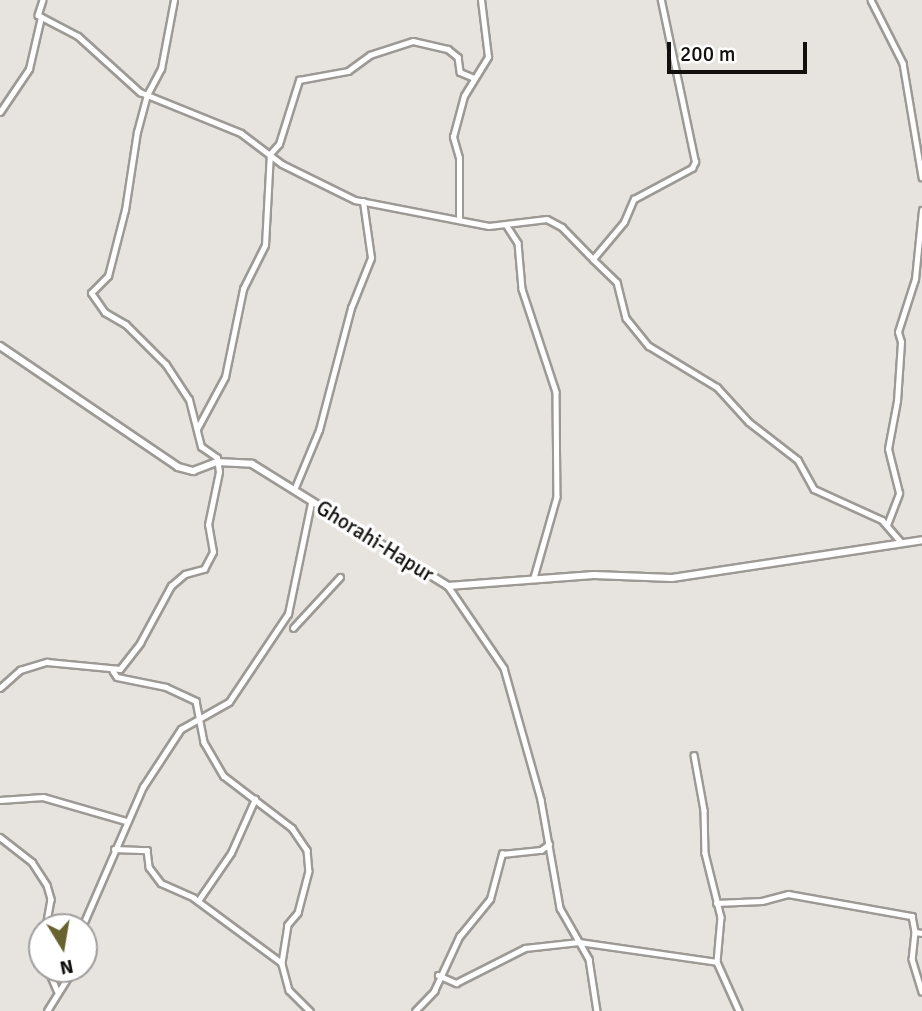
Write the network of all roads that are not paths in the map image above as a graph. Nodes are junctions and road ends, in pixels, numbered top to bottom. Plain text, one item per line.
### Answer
1 (43, 0) edge
2 (174, 0) edge
3 (481, 0) edge
4 (661, 0) edge
5 (871, 0) edge
6 (41, 17) junction
7 (474, 78) junction
8 (147, 95) junction
9 (0, 113) edge
10 (271, 154) junction
11 (922, 177) edge
12 (363, 202) junction
13 (922, 210) edge
14 (459, 218) junction
15 (506, 225) junction
16 (593, 259) junction
17 (0, 346) edge
18 (197, 430) junction
19 (217, 462) junction
20 (294, 489) junction
21 (311, 503) junction
22 (887, 525) junction
23 (922, 540) edge
24 (902, 542) junction
25 (340, 577) dead end
26 (534, 578) junction
27 (448, 586) junction
28 (287, 616) junction
29 (299, 621) junction
30 (293, 628) dead end
31 (113, 671) junction
32 (2, 682) edge
33 (0, 688) edge
34 (197, 722) junction
35 (694, 755) dead end
36 (255, 799) junction
37 (0, 800) edge
38 (126, 821) junction
39 (0, 836) edge
40 (549, 844) junction
41 (114, 849) junction
42 (198, 901) junction
43 (716, 903) junction
44 (48, 913) edge
45 (88, 913) edge
46 (915, 932) junction
47 (922, 933) edge
48 (579, 942) junction
49 (717, 962) junction
50 (282, 964) junction
51 (438, 975) junction
52 (54, 983) edge
53 (67, 983) edge
54 (57, 990) junction
55 (922, 991) edge
56 (47, 1011) edge
57 (310, 1011) edge
58 (415, 1011) edge
59 (597, 1011) edge
60 (740, 1011) edge

1 - 6 street
2 - 8 street
3 - 7 street
4 - 16 street
5 - 11 street
6 - 8 street
6 - 9 street
7 - 10 street
7 - 14 street
8 - 10 street
8 - 18 street
10 - 12 street
10 - 18 street
12 - 14 street
12 - 20 street
13 - 22 street
14 - 15 street
15 - 16 street
15 - 26 street
16 - 22 street
17 - 19 street, Ghorahi-Hapur
18 - 19 street
19 - 20 street, Ghorahi-Hapur
19 - 31 street
20 - 21 street, Ghorahi-Hapur
21 - 27 street, Ghorahi-Hapur
21 - 28 street
22 - 24 street
23 - 24 street, Ghorahi-Hapur
24 - 26 street, Ghorahi-Hapur
25 - 29 street
26 - 27 street, Ghorahi-Hapur
27 - 40 street
28 - 29 street
28 - 34 street
29 - 30 street
31 - 32 street
31 - 34 street
32 - 33 street
34 - 36 street
34 - 38 street
35 - 43 street
36 - 42 street
36 - 50 street
37 - 38 street
38 - 41 street
39 - 44 street
40 - 48 street
40 - 51 street
41 - 42 street
41 - 45 street
42 - 50 street
43 - 46 street
43 - 49 street
46 - 47 street
46 - 55 street
48 - 49 street
48 - 51 street
48 - 59 street
49 - 60 street
50 - 57 street
51 - 58 street
52 - 54 street
53 - 54 street
54 - 56 street

